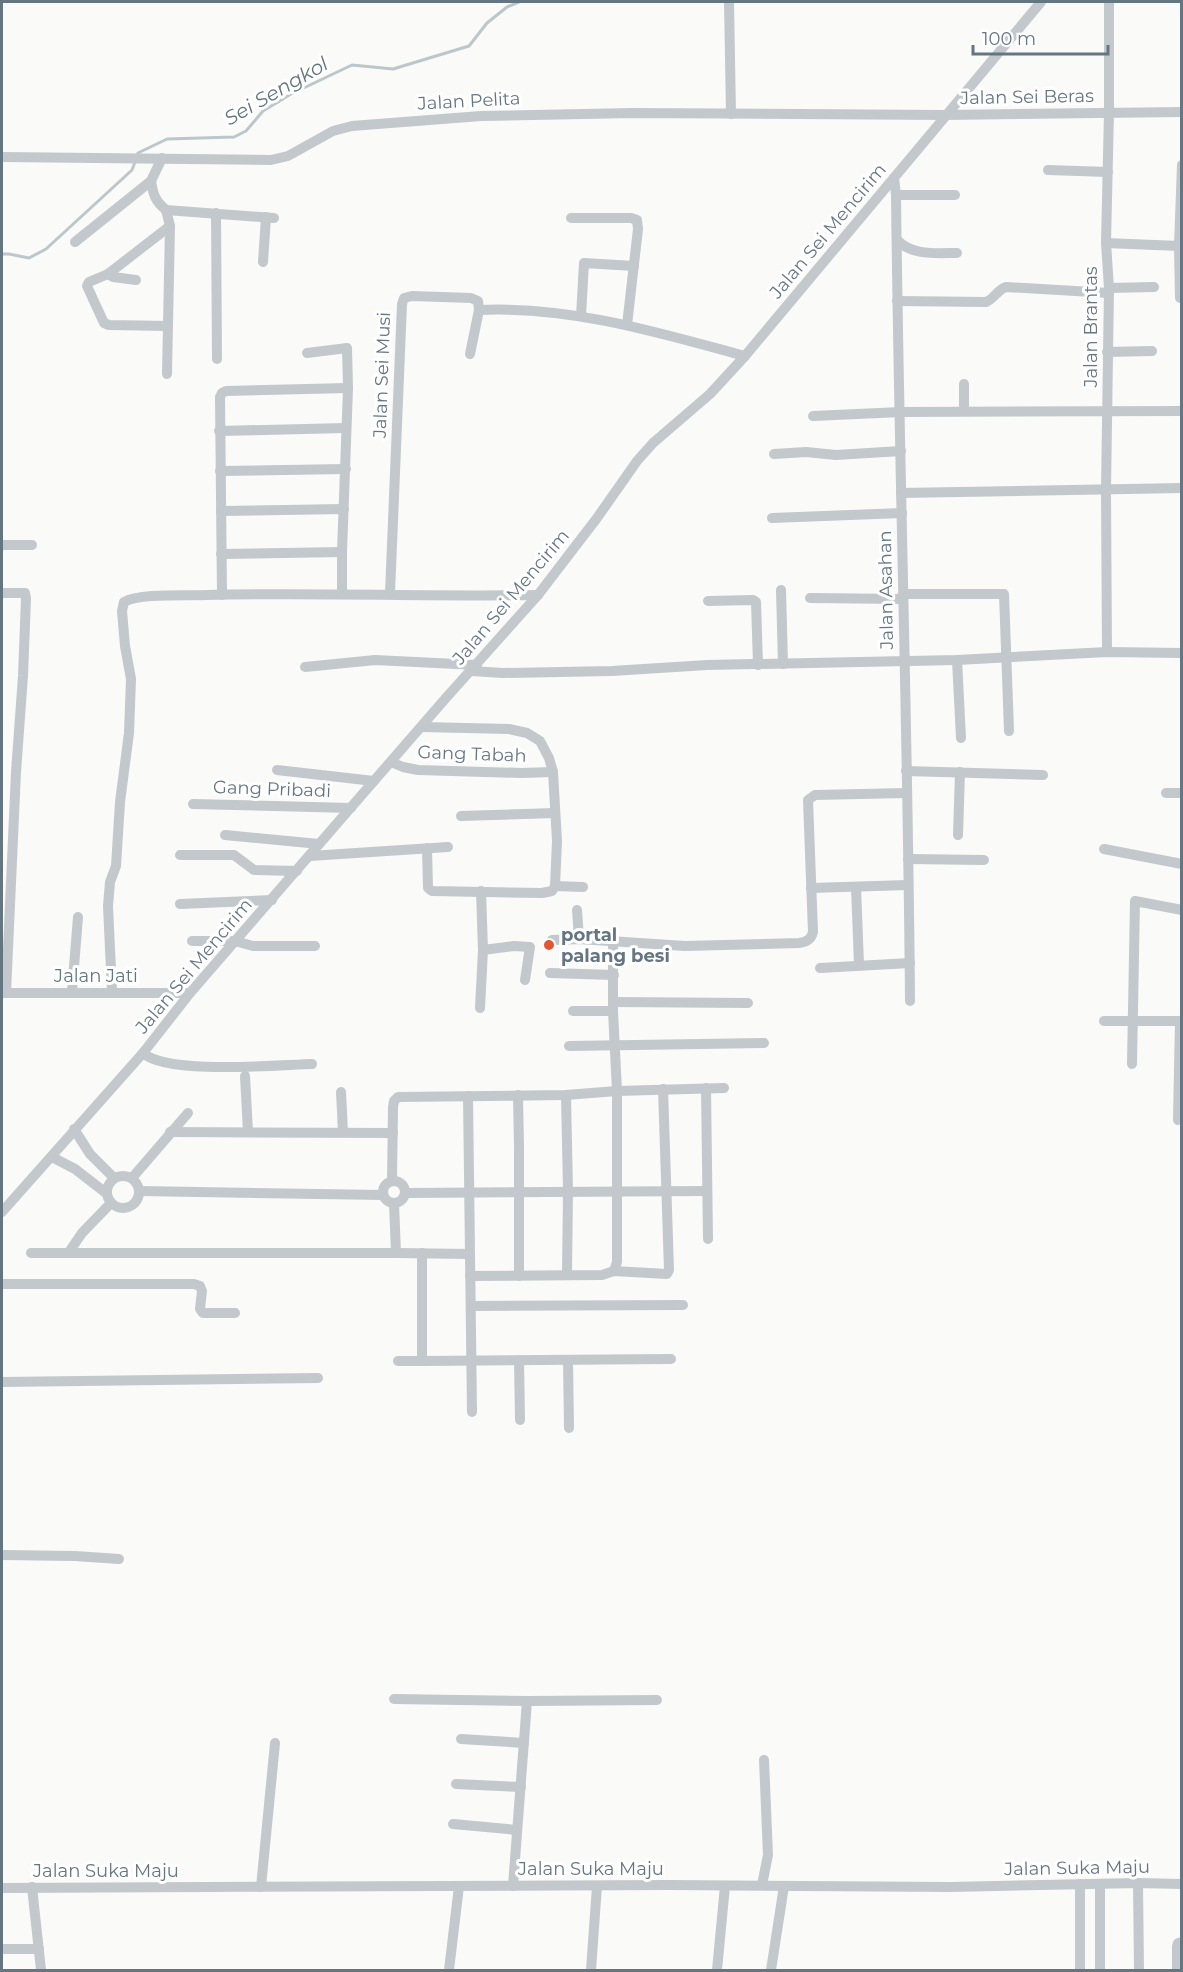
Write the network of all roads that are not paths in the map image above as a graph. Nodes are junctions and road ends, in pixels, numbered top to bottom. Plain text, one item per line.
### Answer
1 (729, 2) edge
2 (1041, 2) edge
3 (1109, 2) edge
4 (1109, 112) junction
5 (1182, 112) edge
6 (731, 114) junction
7 (945, 115) junction
8 (2, 157) edge
9 (162, 158) junction
10 (1182, 165) edge
11 (1048, 170) dead end
12 (1108, 172) junction
13 (894, 178) junction
14 (151, 181) junction
15 (896, 195) junction
16 (955, 195) dead end
17 (166, 210) junction
18 (216, 213) junction
19 (571, 218) dead end
20 (170, 226) junction
21 (897, 240) junction
22 (75, 242) dead end
23 (1106, 243) junction
24 (1179, 246) junction
25 (957, 253) dead end
26 (263, 262) dead end
27 (634, 266) junction
28 (108, 273) junction
29 (136, 280) dead end
30 (1154, 287) dead end
31 (1109, 291) junction
32 (1180, 298) edge
33 (897, 301) junction
34 (478, 310) junction
35 (581, 315) junction
36 (627, 325) junction
37 (168, 326) junction
38 (1152, 351) dead end
39 (1107, 352) junction
40 (307, 353) dead end
41 (470, 354) dead end
42 (745, 356) junction
43 (217, 359) dead end
44 (167, 374) dead end
45 (964, 384) dead end
46 (348, 388) junction
47 (964, 411) junction
48 (1108, 411) junction
49 (1182, 411) edge
50 (901, 412) junction
51 (813, 416) dead end
52 (346, 428) junction
53 (219, 431) junction
54 (901, 451) junction
55 (774, 454) dead end
56 (346, 469) junction
57 (220, 471) junction
58 (1182, 488) edge
59 (1106, 490) junction
60 (902, 493) junction
61 (344, 509) junction
62 (221, 511) junction
63 (902, 513) junction
64 (772, 518) dead end
65 (2, 545) edge
66 (32, 545) dead end
67 (342, 552) junction
68 (221, 554) junction
69 (782, 590) dead end
70 (2, 593) edge
71 (342, 594) junction
72 (390, 594) junction
73 (222, 595) junction
74 (538, 595) junction
75 (903, 596) junction
76 (810, 598) dead end
77 (708, 601) dead end
78 (1107, 652) junction
79 (1182, 653) edge
80 (1006, 658) junction
81 (957, 660) junction
82 (904, 661) junction
83 (783, 664) junction
84 (758, 665) junction
85 (305, 667) dead end
86 (474, 668) junction
87 (422, 727) junction
88 (1009, 731) dead end
89 (961, 738) dead end
90 (391, 762) junction
91 (277, 770) dead end
92 (906, 771) junction
93 (553, 772) junction
94 (960, 772) junction
95 (1043, 775) dead end
96 (374, 781) junction
97 (906, 793) junction
98 (1166, 793) dead end
99 (1182, 793) edge
100 (193, 804) dead end
101 (351, 808) junction
102 (555, 813) junction
103 (462, 816) dead end
104 (225, 835) dead end
105 (958, 835) dead end
106 (319, 844) junction
107 (448, 847) dead end
108 (427, 848) junction
109 (1104, 849) dead end
110 (180, 855) dead end
111 (310, 856) junction
112 (908, 859) junction
113 (984, 860) dead end
114 (1182, 864) edge
115 (297, 871) junction
116 (909, 885) junction
117 (555, 886) junction
118 (582, 887) dead end
119 (856, 887) junction
120 (811, 888) junction
121 (481, 891) junction
122 (272, 900) junction
123 (180, 904) dead end
124 (577, 910) dead end
125 (1182, 910) edge
126 (78, 917) dead end
127 (579, 939) junction
128 (552, 940) dead end
129 (192, 941) dead end
130 (236, 941) junction
131 (613, 941) junction
132 (315, 946) dead end
133 (483, 950) junction
134 (910, 963) junction
135 (859, 965) junction
136 (820, 968) dead end
137 (550, 974) dead end
138 (614, 975) junction
139 (525, 980) dead end
140 (72, 992) junction
141 (4, 993) edge
142 (112, 993) junction
143 (190, 993) junction
144 (910, 1001) dead end
145 (748, 1003) dead end
146 (613, 1007) junction
147 (480, 1008) dead end
148 (573, 1011) dead end
149 (1104, 1021) dead end
150 (1133, 1021) junction
151 (1181, 1021) edge
152 (764, 1043) dead end
153 (569, 1046) dead end
154 (615, 1046) junction
155 (143, 1053) junction
156 (312, 1064) dead end
157 (1132, 1064) dead end
158 (245, 1076) dead end
159 (706, 1088) junction
160 (724, 1088) dead end
161 (663, 1089) junction
162 (617, 1091) junction
163 (341, 1092) dead end
164 (518, 1095) junction
165 (566, 1095) junction
166 (468, 1096) junction
167 (188, 1113) dead end
168 (1178, 1120) dead end
169 (75, 1129) junction
170 (170, 1132) junction
171 (248, 1132) junction
172 (343, 1132) junction
173 (393, 1133) junction
174 (90, 1154) junction
175 (52, 1157) junction
176 (75, 1169) junction
177 (114, 1178) junction
178 (132, 1178) junction
179 (392, 1181) junction
180 (139, 1191) junction
181 (469, 1191) junction
182 (519, 1191) junction
183 (568, 1191) junction
184 (617, 1191) junction
185 (706, 1191) junction
186 (667, 1192) junction
187 (406, 1193) junction
188 (383, 1195) junction
189 (109, 1198) junction
190 (394, 1203) junction
191 (2, 1212) edge
192 (708, 1239) dead end
193 (69, 1252) junction
194 (31, 1253) dead end
195 (396, 1253) junction
196 (422, 1254) junction
197 (470, 1254) junction
198 (614, 1271) junction
199 (567, 1275) junction
200 (470, 1276) junction
201 (519, 1276) junction
202 (2, 1284) edge
203 (683, 1305) dead end
204 (471, 1306) junction
205 (235, 1313) dead end
206 (671, 1359) dead end
207 (519, 1360) junction
208 (568, 1360) junction
209 (398, 1361) dead end
210 (422, 1361) junction
211 (471, 1361) junction
212 (318, 1378) dead end
213 (2, 1382) edge
214 (472, 1412) dead end
215 (520, 1420) dead end
216 (569, 1428) dead end
217 (2, 1555) edge
218 (119, 1558) dead end
219 (394, 1699) dead end
220 (657, 1700) dead end
221 (527, 1701) junction
222 (461, 1739) dead end
223 (275, 1743) dead end
224 (524, 1743) junction
225 (764, 1760) dead end
226 (456, 1784) dead end
227 (521, 1787) junction
228 (453, 1824) dead end
229 (518, 1830) junction
230 (1137, 1883) junction
231 (1080, 1884) junction
232 (1100, 1884) junction
233 (1182, 1884) edge
234 (762, 1885) junction
235 (459, 1886) junction
236 (513, 1886) junction
237 (597, 1886) junction
238 (725, 1886) junction
239 (784, 1886) junction
240 (32, 1887) junction
241 (261, 1887) junction
242 (2, 1888) edge
243 (1182, 1942) edge
244 (2, 1949) edge
245 (39, 1949) junction
246 (41, 1971) edge
247 (449, 1971) edge
248 (591, 1971) edge
249 (717, 1971) edge
250 (771, 1971) edge
251 (1080, 1971) edge
252 (1100, 1971) edge
253 (1139, 1971) edge
254 (1177, 1971) edge

1 - 6 street
2 - 7 street, Jalan Sei Mencirim
3 - 4 street, Jalan Brantas
4 - 5 street, Jalan Sei Beras
4 - 7 street, Jalan Sei Beras
4 - 12 street, Jalan Brantas
6 - 7 street, Jalan Pelita
6 - 9 street, Jalan Pelita
7 - 13 street, Jalan Sei Mencirim
8 - 9 street, Jalan Pelita
9 - 14 street
10 - 24 street
11 - 12 street
12 - 23 street, Jalan Brantas
13 - 15 street, Jalan Asahan
13 - 42 street, Jalan Sei Mencirim
14 - 17 street
14 - 22 street
15 - 16 street
15 - 21 street, Jalan Asahan
17 - 18 street
17 - 20 street
18 - 26 street
18 - 43 street
19 - 27 street
20 - 28 street
20 - 37 street
21 - 25 street
21 - 33 street, Jalan Asahan
23 - 24 street
23 - 31 street, Jalan Brantas
24 - 32 street
27 - 35 street
27 - 36 street
28 - 29 street
28 - 37 street
30 - 31 street
31 - 33 street
31 - 39 street, Jalan Brantas
33 - 50 street, Jalan Asahan
34 - 35 street
34 - 41 street
34 - 72 street, Jalan Sei Musi
35 - 36 street
36 - 42 street
37 - 44 street
38 - 39 street
39 - 48 street, Jalan Brantas
40 - 46 street
42 - 74 street, Jalan Sei Mencirim
45 - 47 street
46 - 52 street
46 - 53 street
47 - 48 street
47 - 50 street
48 - 49 street
48 - 59 street, Jalan Brantas
50 - 51 street
50 - 54 street, Jalan Asahan
52 - 53 street
52 - 56 street
53 - 57 street
54 - 55 street
54 - 60 street, Jalan Asahan
56 - 57 street
56 - 61 street
57 - 62 street
58 - 59 street
59 - 60 street
59 - 78 street, Jalan Brantas
60 - 63 street, Jalan Asahan
61 - 62 street
61 - 67 street
62 - 68 street
63 - 64 street
63 - 75 street, Jalan Asahan
65 - 66 street
67 - 68 street
67 - 71 street
68 - 73 street
69 - 83 street
70 - 141 street
71 - 72 street
71 - 73 street
72 - 74 street
73 - 142 street
74 - 86 street, Jalan Sei Mencirim
75 - 76 street
75 - 80 street
75 - 82 street, Jalan Asahan
77 - 84 street
78 - 79 street
78 - 80 street
80 - 81 street
80 - 88 street
81 - 82 street
81 - 89 street
82 - 83 street
82 - 92 street, Jalan Asahan
83 - 84 street
84 - 86 street
85 - 86 street
86 - 87 street, Jalan Sei Mencirim
87 - 90 street, Jalan Sei Mencirim
87 - 93 street
90 - 93 street, Gang Tabah
90 - 96 street, Jalan Sei Mencirim
91 - 96 street
92 - 94 street
92 - 97 street, Jalan Asahan
93 - 102 street
94 - 95 street
94 - 105 street
96 - 101 street, Jalan Sei Mencirim
97 - 112 street, Jalan Asahan
97 - 120 street
98 - 99 street
100 - 101 street, Gang Pribadi
101 - 106 street, Jalan Sei Mencirim
102 - 103 street
102 - 117 street
104 - 106 street
106 - 111 street, Jalan Sei Mencirim
107 - 108 street
108 - 111 street
108 - 121 street
109 - 114 street
110 - 115 street
111 - 115 street, Jalan Sei Mencirim
112 - 113 street
112 - 116 street, Jalan Asahan
115 - 122 street, Jalan Sei Mencirim
116 - 119 street
116 - 134 street, Jalan Asahan
117 - 118 street
117 - 121 street
119 - 120 street
119 - 135 street
120 - 131 street
121 - 133 street
122 - 123 street
122 - 130 street, Jalan Sei Mencirim
124 - 127 street
125 - 150 street
126 - 140 street
127 - 128 street
127 - 131 street
129 - 130 street
130 - 132 street
130 - 143 street, Jalan Sei Mencirim
131 - 138 street
133 - 139 street
133 - 147 street
134 - 135 street
134 - 144 street, Jalan Asahan
135 - 136 street
137 - 138 street
138 - 146 street
140 - 141 street, Jalan Jati
140 - 142 street, Jalan Jati
142 - 143 street, Jalan Jati
143 - 155 street, Jalan Sei Mencirim
145 - 146 street
146 - 148 street
146 - 154 street
149 - 150 street
150 - 151 street
150 - 157 street
151 - 168 street
152 - 154 street
153 - 154 street
154 - 162 street
155 - 156 street
155 - 169 street, Jalan Sei Mencirim
158 - 171 street
159 - 160 street
159 - 161 street
159 - 185 street
161 - 162 street
161 - 186 street
162 - 165 street
162 - 184 street
163 - 172 street
164 - 165 street
164 - 166 street
164 - 182 street
165 - 183 street
166 - 173 street
166 - 181 street
167 - 170 street
169 - 174 street
169 - 175 street, Jalan Sei Mencirim
170 - 171 street
170 - 178 street
171 - 172 street
172 - 173 street
173 - 179 street
174 - 176 street
174 - 177 street
175 - 176 street
175 - 191 street, Jalan Sei Mencirim
176 - 189 street
177 - 178 street
177 - 189 street
178 - 180 street
179 - 187 street
179 - 188 street
180 - 188 street
180 - 189 street
181 - 182 street
181 - 187 street
181 - 197 street
182 - 183 street
182 - 201 street
183 - 184 street
183 - 199 street
184 - 186 street
184 - 198 street
185 - 186 street
185 - 192 street
186 - 198 street
187 - 190 street
188 - 190 street
189 - 193 street
190 - 195 street
193 - 194 street
193 - 195 street
195 - 196 street
196 - 197 street
196 - 210 street
197 - 200 street
198 - 199 street
199 - 201 street
200 - 201 street
200 - 204 street
202 - 205 street
203 - 204 street
204 - 211 street
206 - 208 street
207 - 208 street
207 - 211 street
207 - 215 street
208 - 216 street
209 - 210 street
210 - 211 street
211 - 214 street
212 - 213 street
217 - 218 street
219 - 221 street
220 - 221 street
221 - 224 street
222 - 224 street
223 - 241 street
224 - 227 street
225 - 234 street
226 - 227 street
227 - 229 street
228 - 229 street
229 - 236 street
230 - 232 street, Jalan Suka Maju
230 - 233 street, Jalan Suka Maju
230 - 253 street
231 - 232 street, Jalan Suka Maju
231 - 239 street, Jalan Suka Maju
231 - 251 street
232 - 252 street
234 - 238 street, Jalan Suka Maju
234 - 239 street, Jalan Suka Maju
235 - 236 street, Jalan Suka Maju
235 - 241 street, Jalan Suka Maju
235 - 247 street
236 - 237 street, Jalan Suka Maju
237 - 238 street, Jalan Suka Maju
237 - 248 street
238 - 249 street
239 - 250 street
240 - 241 street, Jalan Suka Maju
240 - 242 street, Jalan Suka Maju
240 - 245 street
243 - 254 street
244 - 245 street
245 - 246 street

